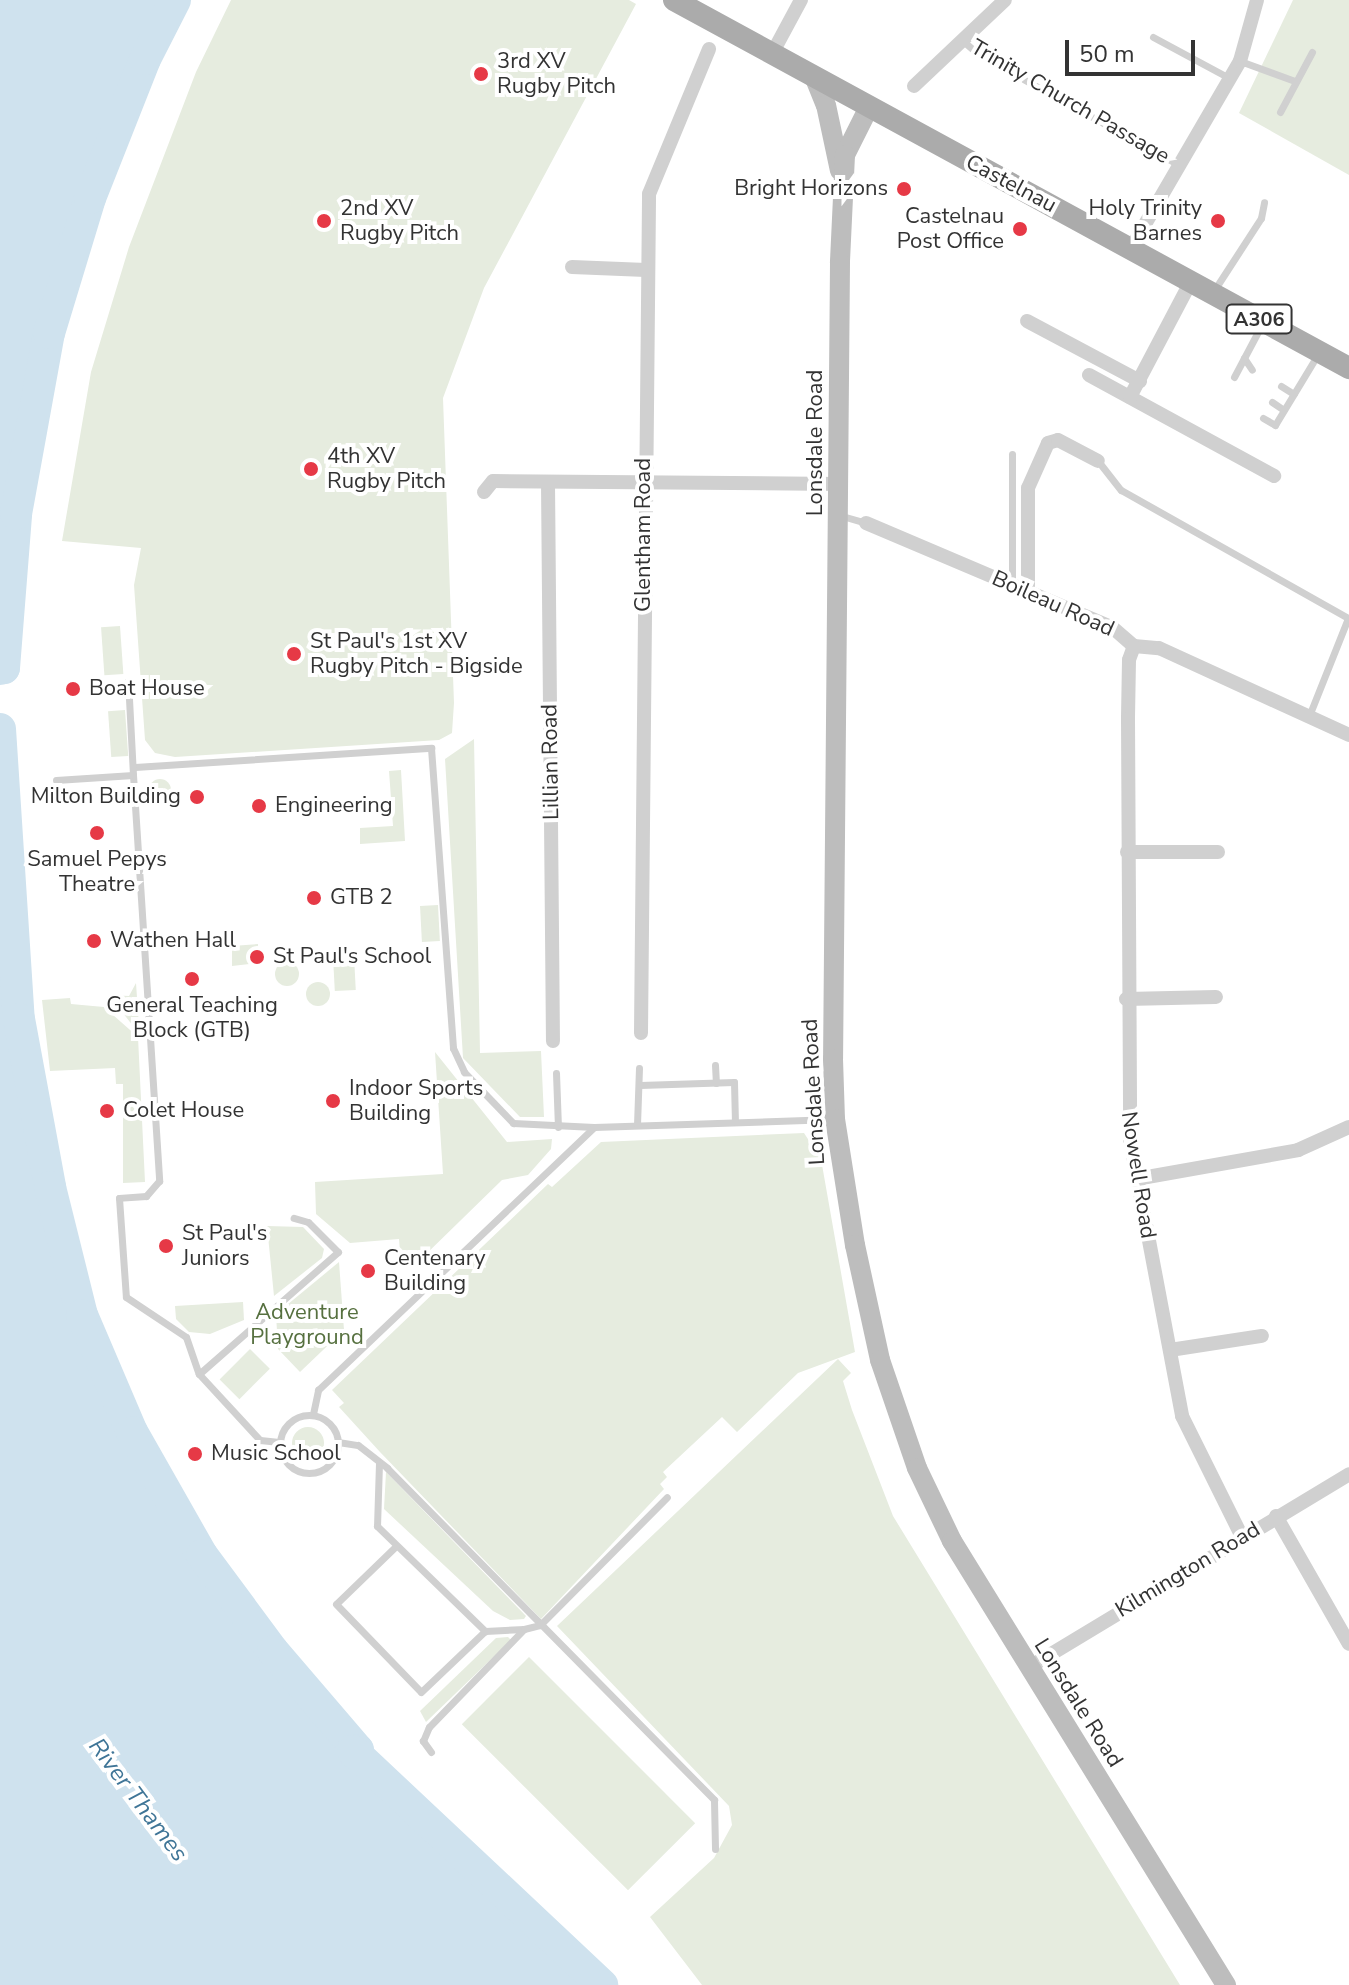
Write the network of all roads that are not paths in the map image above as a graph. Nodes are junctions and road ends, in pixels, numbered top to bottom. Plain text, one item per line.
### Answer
1 (674, 0) edge
2 (801, 0) edge
3 (1005, 0) edge
4 (1257, 0) edge
5 (1153, 37) dead end
6 (962, 40) junction
7 (709, 49) dead end
8 (773, 52) junction
9 (1312, 52) dead end
10 (1240, 61) junction
11 (814, 76) junction
12 (1230, 78) junction
13 (1295, 81) junction
14 (914, 86) dead end
15 (869, 107) junction
16 (1280, 112) dead end
17 (1177, 164) junction
18 (842, 179) junction
19 (1264, 202) dead end
20 (1261, 218) junction
21 (1270, 223) dead end
22 (1130, 250) junction
23 (572, 267) dead end
24 (646, 270) junction
25 (1190, 283) junction
26 (1212, 294) junction
27 (1027, 321) dead end
28 (1264, 322) junction
29 (1320, 352) junction
30 (1244, 358) junction
31 (1349, 368) edge
32 (1252, 370) dead end
33 (1089, 375) dead end
34 (1234, 377) dead end
35 (1281, 386) dead end
36 (1135, 389) junction
37 (1294, 394) junction
38 (1272, 402) dead end
39 (1284, 410) junction
40 (1263, 418) dead end
41 (1012, 454) dead end
42 (1098, 461) joint
43 (1274, 476) dead end
44 (548, 483) junction
45 (644, 483) junction
46 (840, 484) junction
47 (484, 492) dead end
48 (840, 515) junction
49 (866, 523) joint
50 (1012, 586) junction
51 (1028, 592) junction
52 (1134, 646) junction
53 (128, 681) dead end
54 (1309, 716) junction
55 (1349, 735) edge
56 (134, 771) junction
57 (56, 780) dead end
58 (1127, 852) junction
59 (1218, 852) dead end
60 (1216, 997) dead end
61 (1126, 999) junction
62 (641, 1033) dead end
63 (553, 1041) dead end
64 (715, 1065) dead end
65 (639, 1068) dead end
66 (556, 1073) dead end
67 (716, 1083) junction
68 (640, 1085) junction
69 (835, 1119) junction
70 (735, 1122) junction
71 (637, 1125) junction
72 (558, 1127) junction
73 (594, 1127) junction
74 (1349, 1127) edge
75 (1136, 1179) junction
76 (294, 1218) dead end
77 (1262, 1336) dead end
78 (1170, 1350) junction
79 (199, 1374) junction
80 (313, 1414) junction
81 (279, 1442) junction
82 (338, 1442) junction
83 (379, 1463) junction
84 (1349, 1474) edge
85 (667, 1497) dead end
86 (1276, 1516) junction
87 (1242, 1537) junction
88 (396, 1546) junction
89 (540, 1625) junction
90 (524, 1629) junction
91 (485, 1631) junction
92 (1349, 1643) edge
93 (1028, 1668) junction
94 (431, 1752) dead end
95 (715, 1849) dead end
96 (1226, 1985) edge

1 - 8 main road, Castelnau / A306
2 - 8 street
3 - 6 street
4 - 10 street
5 - 12 lane
6 - 14 street
6 - 17 lane, Trinity Church Passage
7 - 24 street, Glentham Road
8 - 11 main road, Castelnau / A306
9 - 13 lane
10 - 12 street
10 - 13 lane
11 - 15 main road, Castelnau / A306
11 - 18 main road
12 - 17 street
13 - 16 lane
15 - 18 main road, Lonsdale Road
15 - 22 main road, Castelnau / A306
17 - 22 street
18 - 46 main road, Lonsdale Road
19 - 20 lane
20 - 21 lane
20 - 26 lane
22 - 25 main road, Castelnau / A306
23 - 24 street
24 - 45 street, Glentham Road
25 - 26 main road, Castelnau / A306
25 - 36 street
26 - 28 main road, Castelnau / A306
27 - 36 street
28 - 29 main road, Castelnau / A306
28 - 30 lane
29 - 31 main road, Castelnau / A306
29 - 37 lane
30 - 32 lane
30 - 34 lane
33 - 36 street
35 - 37 lane
36 - 43 street
37 - 39 lane
38 - 39 lane
39 - 40 lane
41 - 50 lane
42 - 51 street
42 - 54 lane
44 - 45 street
44 - 47 street
44 - 63 street, Lillian Road
45 - 46 street
45 - 62 street, Glentham Road
46 - 48 main road, Lonsdale Road
48 - 49 lane, Boileau Road
48 - 69 main road, Lonsdale Road
49 - 50 street, Boileau Road
50 - 51 street, Boileau Road
51 - 52 street, Boileau Road
52 - 54 street, Boileau Road
52 - 58 street, Nowell Road
53 - 56 lane
54 - 55 street, Boileau Road
56 - 57 lane
56 - 72 lane
56 - 79 lane
58 - 59 street
58 - 61 street, Nowell Road
60 - 61 street
61 - 75 street, Nowell Road
64 - 67 lane
65 - 68 lane
66 - 72 lane
67 - 68 lane
67 - 70 lane
68 - 71 lane
69 - 70 lane
69 - 93 main road, Lonsdale Road
70 - 71 lane
71 - 73 lane
72 - 73 lane
73 - 80 lane
74 - 75 street
75 - 78 street, Nowell Road
76 - 79 lane
77 - 78 street
78 - 87 street, Nowell Road
79 - 81 lane
80 - 81 lane
80 - 82 lane
81 - 82 lane
82 - 83 lane
83 - 88 lane
83 - 89 lane
84 - 86 street, Kilmington Road
85 - 89 lane
86 - 87 street, Kilmington Road
86 - 92 street
87 - 93 street, Kilmington Road
88 - 91 lane
88 - 91 lane
89 - 90 lane
89 - 95 lane
90 - 91 lane
90 - 94 lane
93 - 96 main road, Lonsdale Road

